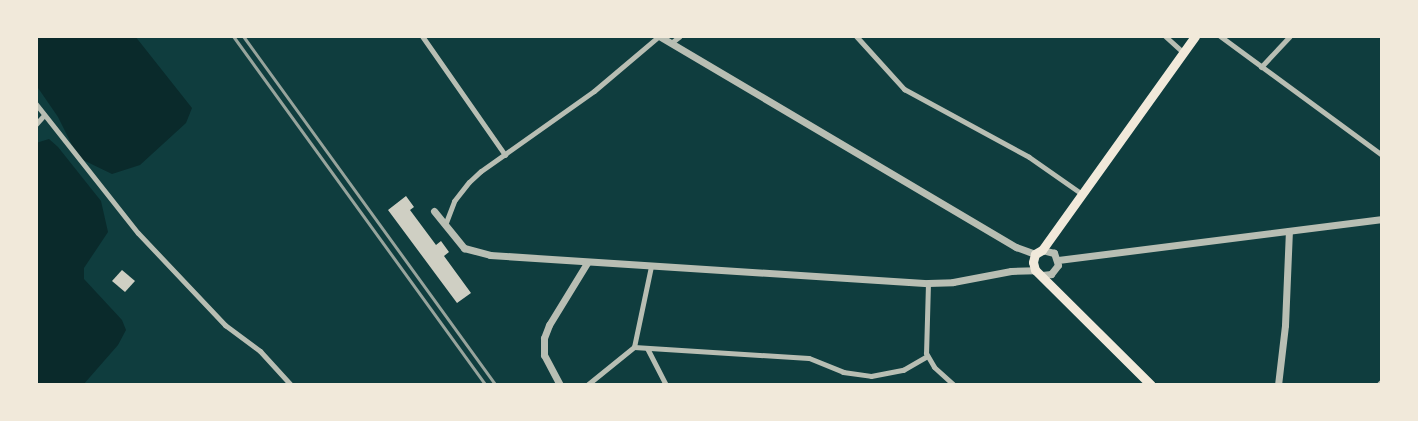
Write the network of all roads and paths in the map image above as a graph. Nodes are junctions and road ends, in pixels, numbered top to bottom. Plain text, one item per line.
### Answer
1 (422, 36) edge
2 (659, 36) edge
3 (680, 36) edge
4 (856, 36) edge
5 (1165, 36) edge
6 (1194, 36) edge
7 (1220, 36) edge
8 (1290, 36) edge
9 (671, 43) junction
10 (1183, 52) junction
11 (1261, 67) junction
12 (36, 104) edge
13 (44, 114) junction
14 (36, 124) edge
15 (505, 155) junction
16 (1382, 155) edge
17 (1082, 194) junction
18 (434, 212) dead end
19 (1382, 219) edge
20 (445, 225) junction
21 (1289, 232) junction
22 (1039, 252) junction
23 (1058, 260) junction
24 (587, 263) junction
25 (652, 266) junction
26 (1039, 272) junction
27 (928, 283) junction
28 (634, 347) junction
29 (647, 348) junction
30 (927, 356) junction
31 (1382, 381) edge
32 (291, 385) edge
33 (560, 385) edge
34 (588, 385) edge
35 (666, 385) edge
36 (954, 385) edge
37 (1151, 385) edge
38 (1278, 385) edge
39 (1378, 385) edge

1 - 15 street
2 - 9 street
2 - 15 street
3 - 9 street
4 - 17 street
5 - 10 street
6 - 10 highway
7 - 11 street
8 - 11 street
9 - 22 street
10 - 17 highway
11 - 16 street
12 - 13 street
13 - 14 street
13 - 32 street
15 - 20 street
17 - 22 highway
18 - 20 street
19 - 21 street
20 - 24 street
21 - 23 street
21 - 38 street
22 - 23 street
22 - 26 highway
23 - 26 street
24 - 25 street
24 - 33 street
25 - 27 street
25 - 28 street
26 - 27 street
26 - 37 highway
27 - 30 street
28 - 29 street
28 - 34 street
29 - 30 street
29 - 35 street
30 - 36 street
31 - 39 street

